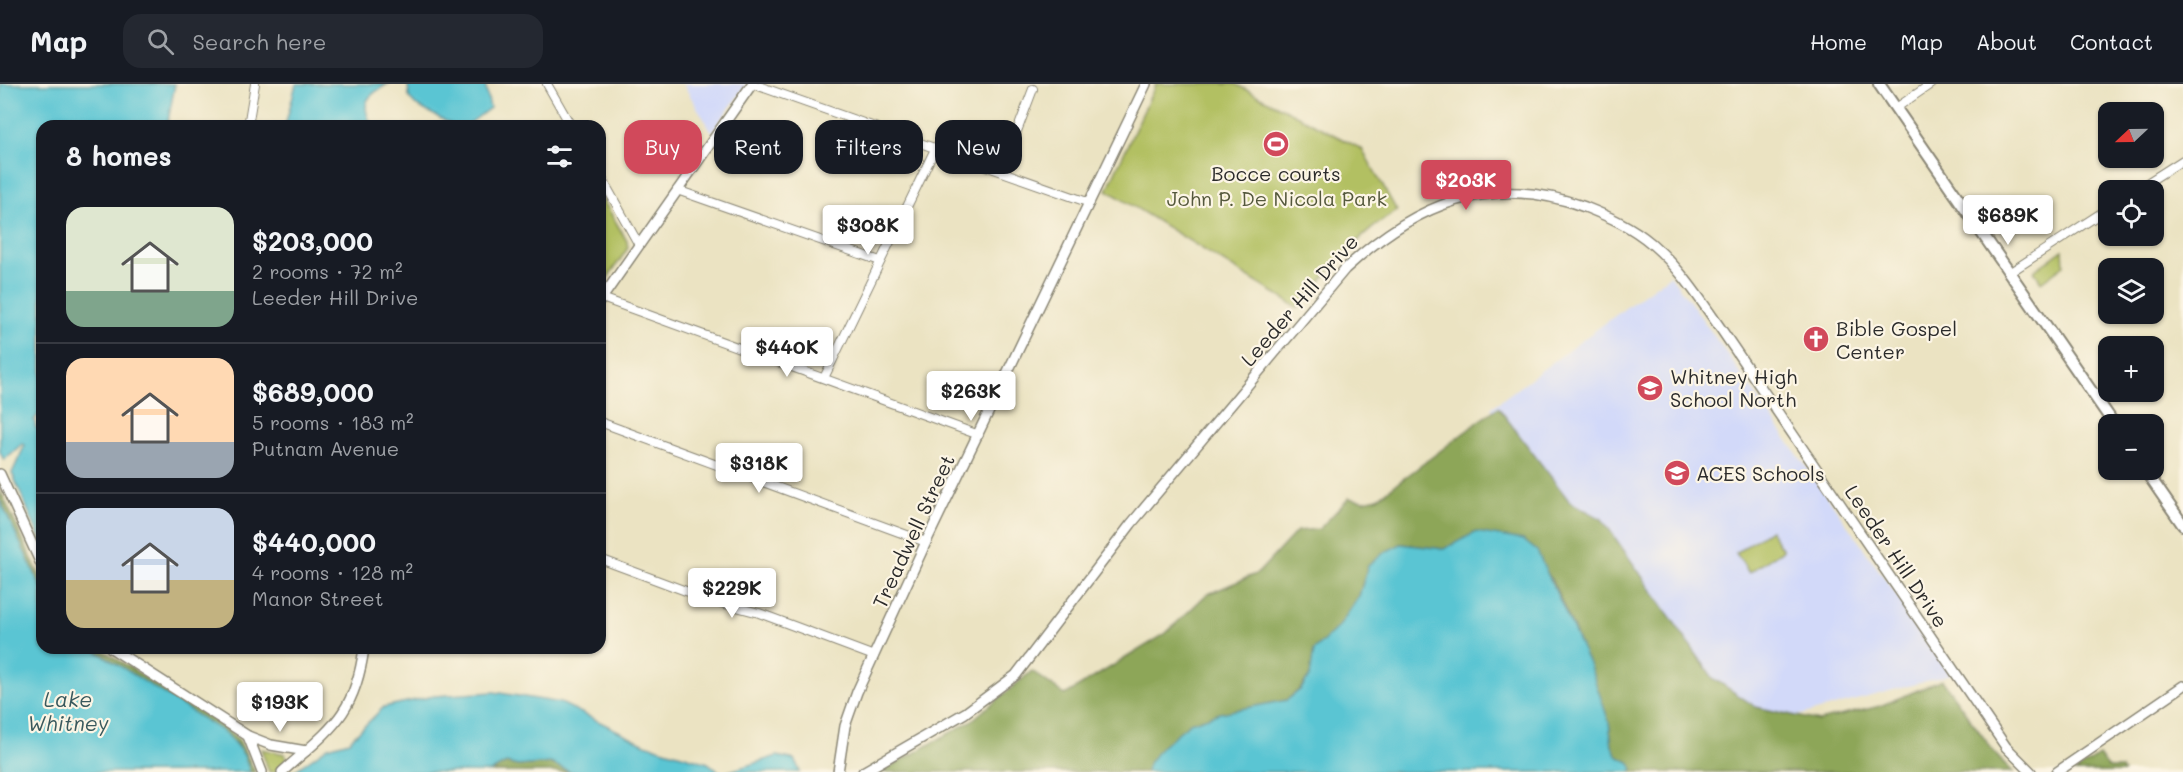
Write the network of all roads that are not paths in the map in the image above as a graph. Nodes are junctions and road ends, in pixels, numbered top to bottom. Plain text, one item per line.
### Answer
1 (255, 84) edge
2 (547, 84) edge
3 (753, 84) edge
4 (1146, 84) edge
5 (1879, 84) edge
6 (1931, 84) edge
7 (1033, 89) dead end
8 (1896, 108) junction
9 (249, 120) edge
10 (568, 120) edge
11 (1021, 120) edge
12 (935, 147) edge
13 (935, 149) edge
14 (2183, 160) edge
15 (1011, 174) edge
16 (2152, 180) edge
17 (606, 186) edge
18 (677, 190) junction
19 (1090, 202) junction
20 (2098, 215) edge
21 (639, 245) junction
22 (880, 261) junction
23 (2009, 273) junction
24 (606, 292) edge
25 (606, 301) edge
26 (824, 378) junction
27 (2107, 414) edge
28 (606, 424) edge
29 (979, 435) junction
30 (0, 474) edge
31 (2152, 480) edge
32 (2183, 525) edge
33 (926, 542) junction
34 (36, 553) edge
35 (606, 561) edge
36 (120, 654) edge
37 (363, 654) edge
38 (874, 656) junction
39 (2183, 686) edge
40 (248, 736) junction
41 (306, 751) junction
42 (262, 772) edge
43 (282, 772) edge
44 (838, 772) edge
45 (863, 772) edge
46 (2031, 772) edge
47 (2057, 772) edge

1 - 9 street
2 - 10 street
3 - 12 street
3 - 18 street
4 - 19 street, Treadwell Street
5 - 8 main road
6 - 8 street
7 - 11 street
8 - 23 main road
13 - 22 street
14 - 16 street
15 - 19 street
17 - 21 street
18 - 21 street
18 - 22 street
19 - 29 street, Treadwell Street
20 - 23 street
21 - 24 street
22 - 26 street
23 - 27 main road
25 - 26 street
26 - 29 street
28 - 33 street
29 - 33 street, Treadwell Street
30 - 34 street
31 - 32 main road
33 - 38 street, Treadwell Street
35 - 38 street
36 - 40 street
37 - 41 street
38 - 44 street, Treadwell Street
39 - 47 street
40 - 41 street
40 - 42 street
41 - 43 street
45 - 46 street, Leeder Hill Drive

